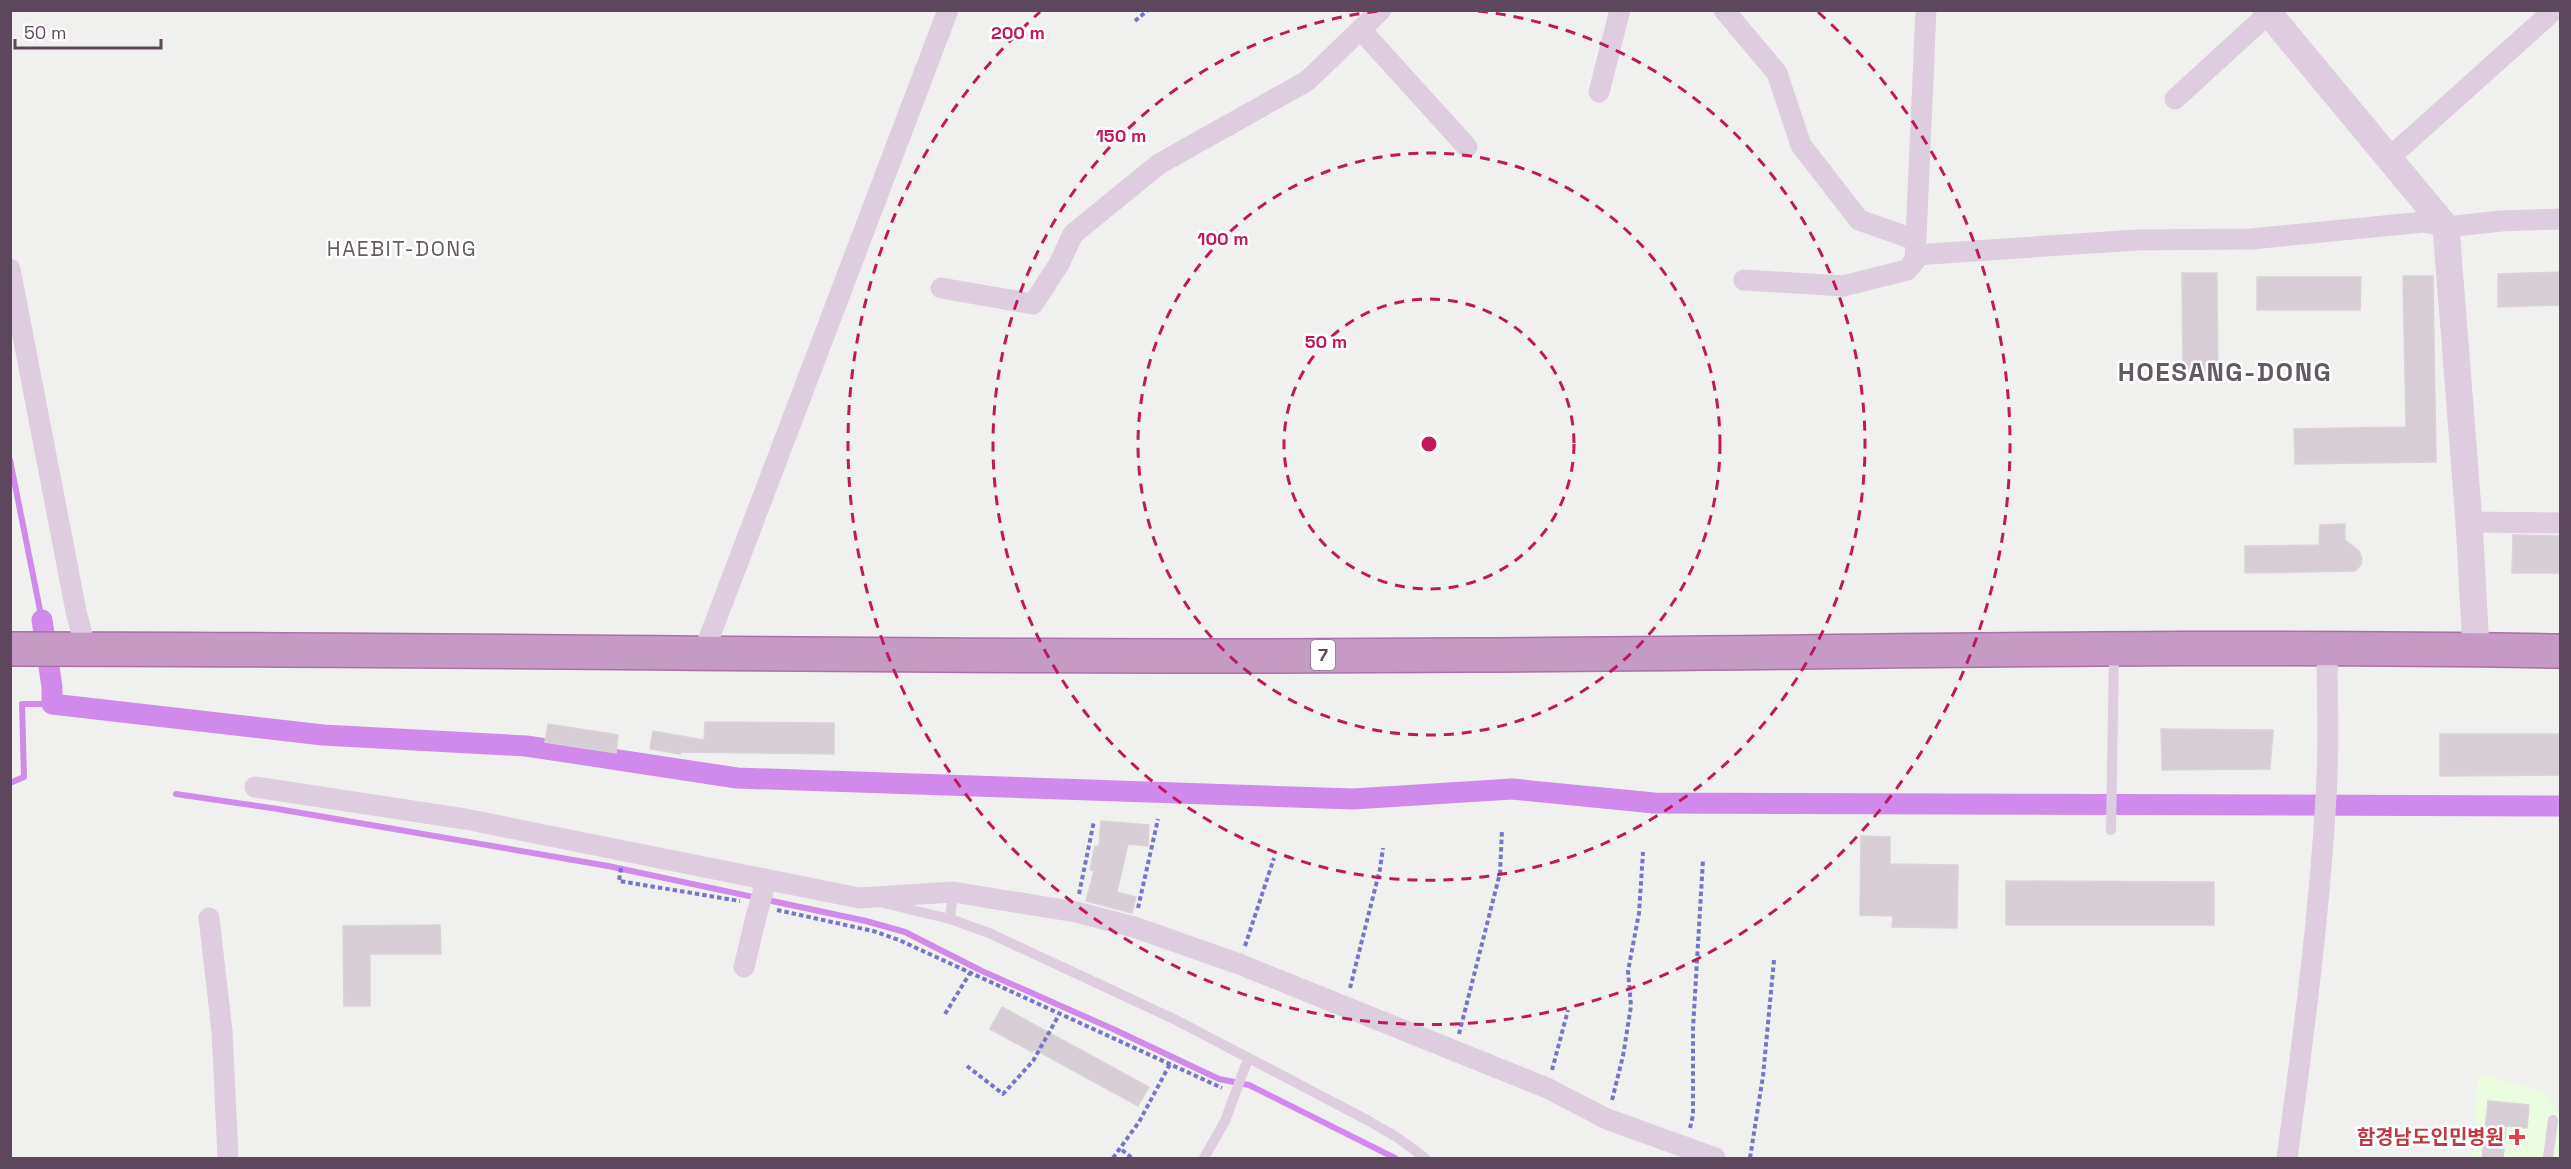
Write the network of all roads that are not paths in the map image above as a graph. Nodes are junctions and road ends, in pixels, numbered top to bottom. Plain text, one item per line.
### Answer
1 (948, 10) edge
2 (1380, 10) edge
3 (1620, 10) edge
4 (1724, 10) edge
5 (1926, 10) edge
6 (2554, 10) edge
7 (2269, 12) edge
8 (1361, 30) junction
9 (1599, 92) dead end
10 (2175, 99) dead end
11 (1467, 147) dead end
12 (2388, 159) junction
13 (2560, 219) edge
14 (2446, 227) junction
15 (1916, 247) junction
16 (10, 269) edge
17 (1744, 280) dead end
18 (941, 288) dead end
19 (2469, 522) junction
20 (2560, 523) edge
21 (2114, 647) junction
22 (2327, 649) junction
23 (16, 650) edge
24 (86, 650) junction
25 (2476, 650) junction
26 (2560, 651) edge
27 (704, 654) junction
28 (255, 787) dead end
29 (2111, 830) dead end
30 (766, 881) junction
31 (953, 892) junction
32 (859, 898) junction
33 (209, 918) dead end
34 (950, 919) junction
35 (744, 967) dead end
36 (1248, 1059) junction
37 (2553, 1120) dead end
38 (228, 1158) edge
39 (1204, 1158) edge
40 (1425, 1158) edge
41 (1715, 1158) edge
42 (2287, 1158) edge
43 (2548, 1158) edge

1 - 27 street
2 - 8 street
3 - 9 street
4 - 15 street
5 - 15 street
6 - 12 street
7 - 10 street
7 - 12 street
8 - 11 street
8 - 18 street
12 - 14 street
13 - 14 street
14 - 15 street
14 - 19 street
15 - 17 street
16 - 24 street
19 - 20 street
19 - 25 street
21 - 22 highway, 7
21 - 27 highway, 7
21 - 29 lane
22 - 25 highway, 7
22 - 42 street
23 - 24 highway, 7
24 - 27 highway, 7
25 - 26 highway, 7
28 - 30 street
30 - 32 street
30 - 35 street, bridge
31 - 32 street
31 - 34 lane
31 - 41 street
32 - 34 lane
33 - 38 street
34 - 36 lane
36 - 39 lane
36 - 40 lane
37 - 43 lane

